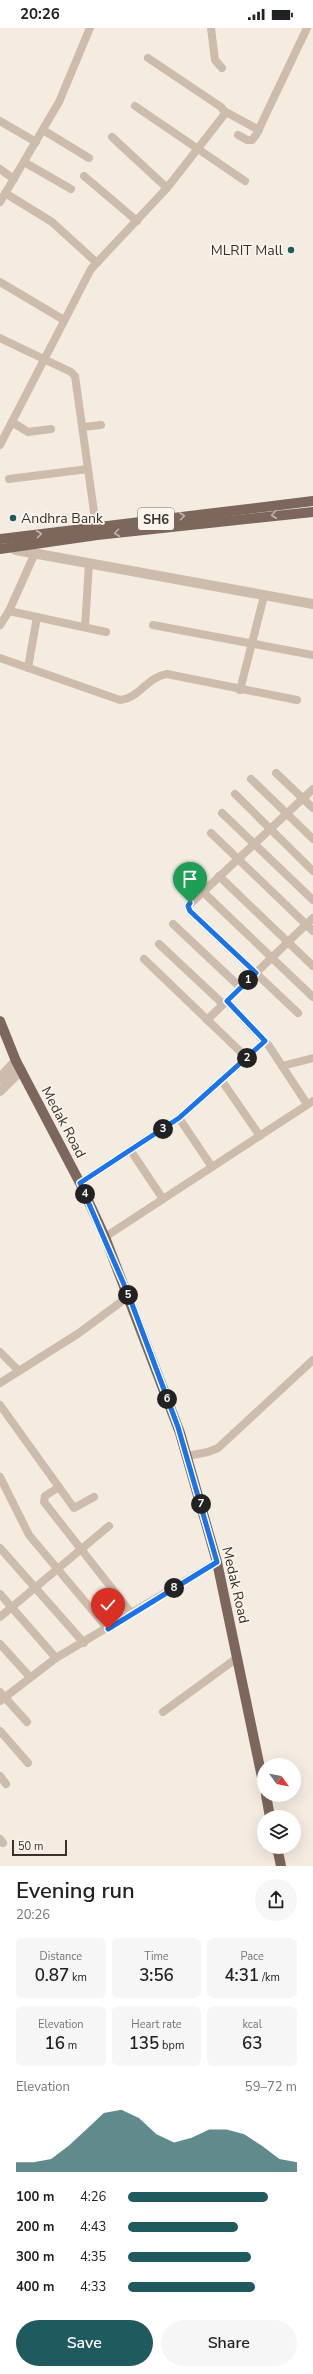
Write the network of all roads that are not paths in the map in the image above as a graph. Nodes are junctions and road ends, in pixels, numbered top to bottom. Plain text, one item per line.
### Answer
1 (90, 28) edge
2 (211, 28) edge
3 (307, 28) edge
4 (148, 58) dead end
5 (222, 68) dead end
6 (135, 106) dead end
7 (224, 111) junction
8 (0, 120) edge
9 (43, 130) junction
10 (259, 130) junction
11 (238, 135) dead end
12 (112, 137) dead end
13 (36, 142) junction
14 (198, 150) junction
15 (89, 158) dead end
16 (24, 162) junction
17 (0, 169) edge
18 (84, 176) dead end
19 (14, 179) junction
20 (245, 181) dead end
21 (167, 188) junction
22 (71, 189) dead end
23 (6, 193) junction
24 (0, 202) edge
25 (137, 222) junction
26 (97, 262) junction
27 (0, 282) edge
28 (64, 320) junction
29 (0, 338) edge
30 (44, 359) junction
31 (12, 422) junction
32 (101, 425) dead end
33 (83, 427) junction
34 (51, 429) dead end
35 (0, 445) edge
36 (88, 469) junction
37 (9, 479) dead end
38 (313, 501) edge
39 (313, 512) edge
40 (96, 526) junction
41 (0, 539) edge
42 (11, 547) junction
43 (0, 549) edge
44 (35, 553) junction
45 (90, 564) junction
46 (264, 596) junction
47 (313, 604) edge
48 (9, 611) junction
49 (37, 617) junction
50 (0, 625) edge
51 (153, 625) dead end
52 (85, 628) junction
53 (106, 632) dead end
54 (252, 643) junction
55 (313, 655) edge
56 (0, 658) edge
57 (28, 668) junction
58 (240, 690) junction
59 (297, 700) dead end
60 (276, 773) dead end
61 (251, 779) dead end
62 (313, 789) edge
63 (235, 794) dead end
64 (303, 798) junction
65 (313, 808) edge
66 (222, 813) dead end
67 (287, 813) junction
68 (270, 829) junction
69 (211, 833) dead end
70 (313, 839) edge
71 (254, 844) junction
72 (238, 859) junction
73 (313, 871) edge
74 (219, 876) junction
75 (202, 891) junction
76 (313, 900) edge
77 (313, 918) edge
78 (173, 924) dead end
79 (306, 925) junction
80 (313, 931) edge
81 (288, 942) junction
82 (159, 944) dead end
83 (272, 958) junction
84 (144, 959) dead end
85 (313, 966) edge
86 (256, 973) junction
87 (241, 988) junction
88 (313, 997) edge
89 (225, 1003) junction
90 (298, 1013) dead end
91 (207, 1020) junction
92 (0, 1021) edge
93 (265, 1041) junction
94 (247, 1058) junction
95 (313, 1058) edge
96 (19, 1066) junction
97 (282, 1066) junction
98 (0, 1078) edge
99 (222, 1081) junction
100 (0, 1091) edge
101 (310, 1103) edge
102 (179, 1118) junction
103 (260, 1136) junction
104 (131, 1151) junction
105 (212, 1167) junction
106 (80, 1183) junction
107 (163, 1199) junction
108 (105, 1237) junction
109 (129, 1296) junction
110 (0, 1352) edge
111 (313, 1360) edge
112 (19, 1371) junction
113 (0, 1383) edge
114 (0, 1405) edge
115 (187, 1456) junction
116 (0, 1477) edge
117 (59, 1487) junction
118 (94, 1497) dead end
119 (109, 1526) dead end
120 (0, 1548) edge
121 (82, 1549) junction
122 (217, 1562) junction
123 (58, 1568) junction
124 (35, 1588) junction
125 (0, 1594) edge
126 (12, 1607) junction
127 (132, 1614) junction
128 (0, 1617) edge
129 (108, 1629) junction
130 (84, 1643) junction
131 (0, 1644) edge
132 (56, 1658) junction
133 (237, 1658) junction
134 (30, 1677) junction
135 (2, 1697) edge
136 (163, 1712) dead end
137 (27, 1722) dead end
138 (0, 1731) edge
139 (258, 1758) edge
140 (28, 1763) dead end
141 (0, 1776) edge
142 (6, 1784) dead end
143 (278, 1854) edge
144 (280, 1866) edge

1 - 9 street
2 - 5 street
3 - 10 street
4 - 7 street
6 - 14 street
7 - 10 street
7 - 14 street
8 - 13 street
9 - 13 street
9 - 15 street
10 - 11 street
12 - 21 street
13 - 16 street
14 - 20 street
14 - 21 street
16 - 19 street
16 - 22 street
17 - 19 street
18 - 25 street
19 - 23 street
21 - 25 street
23 - 24 street
23 - 26 street
25 - 26 street
26 - 28 street
27 - 28 street
28 - 30 street
29 - 30 street
30 - 31 street
30 - 33 street
31 - 34 street
31 - 35 street
32 - 33 street
33 - 36 street
36 - 37 street
36 - 40 street
40 -> 38 main road, SH6
39 -> 42 main road, SH6
41 -> 40 main road, SH6
42 - 43 main road, SH6
42 - 44 street
44 - 45 street
44 - 48 street
45 - 46 street
45 - 52 street
46 - 47 street
46 - 54 street
48 - 49 street
48 - 50 street
49 - 52 street
49 - 57 street
51 - 54 street
52 - 53 street
54 - 55 street
54 - 58 street
56 - 57 street
57 - 58 street
58 - 59 street
60 - 64 street
61 - 67 street
62 - 64 street
63 - 68 street
64 - 65 street
64 - 67 street
66 - 71 street
67 - 68 street
67 - 70 street
68 - 71 street
68 - 73 street
69 - 72 street
71 - 72 street
71 - 76 street
72 - 74 street
72 - 79 street
74 - 75 street
74 - 81 street
75 - 83 street
75 - 86 street
77 - 79 street
78 - 87 street
79 - 80 street
79 - 81 street
81 - 83 street
81 - 85 street
82 - 89 street
83 - 86 street
83 - 88 street
84 - 91 street
86 - 87 street
86 - 90 street
87 - 89 street
89 - 91 street
89 - 93 street
91 - 94 street
92 - 96 main road, Medak Road
93 - 94 street
93 - 97 street
94 - 99 street
95 - 97 street
96 - 98 street
96 - 100 street
96 - 106 main road, Medak Road
97 - 101 street
99 - 102 street
99 - 103 street
101 - 103 street
102 - 104 street
102 - 105 street
103 - 105 street
104 - 106 street
104 - 107 street
105 - 107 street
106 - 108 main road, Medak Road
107 - 108 street
108 - 109 main road, Medak Road
109 - 112 street
109 - 115 main road, Medak Road
110 - 112 street
111 - 115 street
112 - 113 street
114 - 117 street
115 - 122 main road, Medak Road
116 - 123 street
117 - 118 street
117 - 121 street
119 - 121 street
120 - 124 street
121 - 123 street
121 - 127 street
122 - 127 street
122 - 133 main road, Medak Road
123 - 124 street
123 - 129 street
124 - 126 street
124 - 130 street
125 - 126 street
126 - 128 street
126 - 132 street
127 - 129 street
129 - 130 street
130 - 132 street
131 - 134 street
132 - 134 street
133 - 136 street
133 - 139 main road, Medak Road
134 - 135 street
135 - 137 street
138 - 140 street
141 - 142 street
143 - 144 main road

